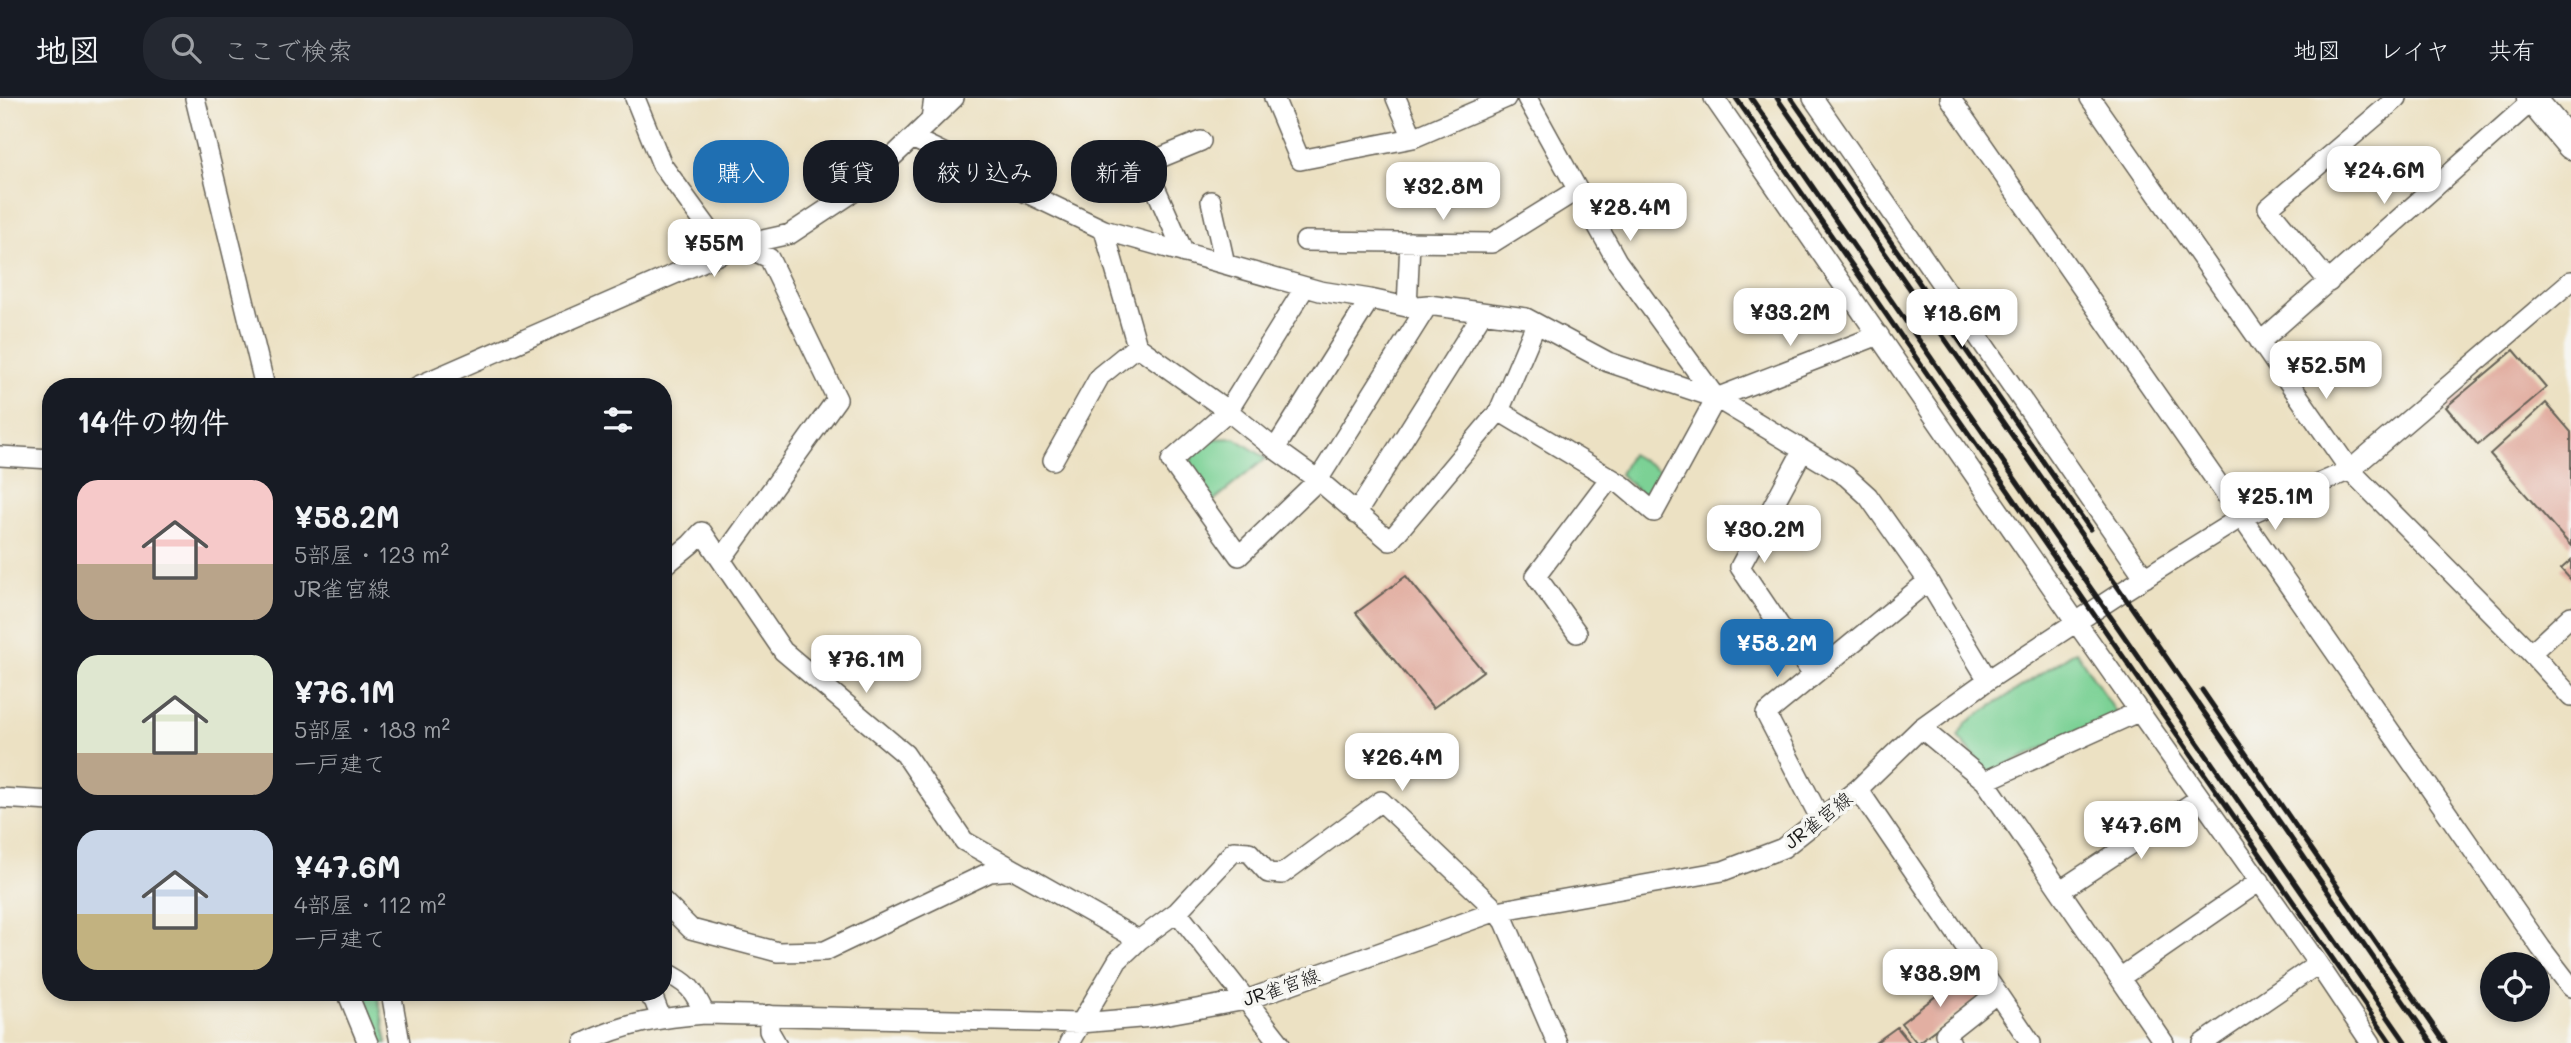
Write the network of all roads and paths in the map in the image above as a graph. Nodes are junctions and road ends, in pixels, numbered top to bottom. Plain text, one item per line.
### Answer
1 (195, 98) edge
2 (635, 98) edge
3 (934, 98) edge
4 (954, 98) edge
5 (1274, 98) edge
6 (1396, 98) edge
7 (1506, 98) edge
8 (1527, 98) edge
9 (1714, 98) edge
10 (1813, 98) edge
11 (1950, 98) edge
12 (2090, 98) edge
13 (2397, 98) edge
14 (2532, 99) edge
15 (931, 120) junction
16 (912, 138) junction
17 (1413, 138) junction
18 (1201, 141) dead end
19 (2571, 145) edge
20 (1577, 190) junction
21 (1211, 201) dead end
22 (1104, 230) junction
23 (1305, 241) dead end
24 (1410, 242) junction
25 (741, 245) junction
26 (1184, 253) junction
27 (1225, 264) junction
28 (2571, 281) edge
29 (2329, 282) junction
30 (1306, 287) junction
31 (1370, 299) junction
32 (1428, 305) junction
33 (1407, 307) junction
34 (1482, 314) junction
35 (1536, 324) junction
36 (1879, 335) junction
37 (2260, 342) junction
38 (1137, 346) junction
39 (263, 378) edge
40 (436, 378) edge
41 (1716, 398) junction
42 (1228, 411) junction
43 (1499, 411) junction
44 (1275, 449) junction
45 (1803, 450) junction
46 (0, 456) edge
47 (42, 458) edge
48 (1052, 460) dead end
49 (2350, 470) junction
50 (1610, 478) junction
51 (1318, 480) junction
52 (1356, 514) junction
53 (2241, 518) junction
54 (672, 560) edge
55 (721, 560) junction
56 (2145, 578) junction
57 (1928, 581) junction
58 (2571, 616) edge
59 (2076, 622) junction
60 (1577, 633) dead end
61 (2531, 653) junction
62 (1813, 675) junction
63 (1989, 680) junction
64 (2571, 697) edge
65 (2140, 711) junction
66 (1921, 728) junction
67 (1985, 781) junction
68 (1858, 789) junction
69 (0, 798) edge
70 (2200, 798) junction
71 (42, 800) edge
72 (1821, 820) junction
73 (1014, 870) junction
74 (2260, 881) junction
75 (2061, 890) junction
76 (672, 910) edge
77 (1497, 911) junction
78 (1177, 912) junction
79 (1139, 940) junction
80 (2318, 964) junction
81 (672, 975) edge
82 (2121, 977) junction
83 (2571, 987) edge
84 (1997, 993) junction
85 (1247, 1000) junction
86 (351, 1001) edge
87 (393, 1001) edge
88 (653, 1001) edge
89 (705, 1014) junction
90 (769, 1015) junction
91 (660, 1018) junction
92 (1080, 1023) junction
93 (368, 1043) edge
94 (400, 1043) edge
95 (584, 1043) edge
96 (776, 1043) edge
97 (1069, 1043) edge
98 (1280, 1043) edge
99 (1557, 1043) edge
100 (1951, 1043) edge
101 (2031, 1043) edge
102 (2164, 1043) edge
103 (2203, 1043) edge
104 (2371, 1043) edge

1 - 39 street
2 - 25 street
3 - 15 street
4 - 15 street
5 - 17 street
6 - 17 street
7 - 17 street
8 - 20 street
9 - 36 street
10 - 56 street
11 - 53 street
12 - 37 street
13 - 29 street
14 - 19 highway
14 - 29 street
15 - 16 street
16 - 22 street
16 - 25 street
18 - 26 street
20 - 24 street
20 - 41 street
21 - 27 street
22 - 26 street
22 - 38 street
23 - 24 street
24 - 33 street
25 - 40 street
25 - 55 street
26 - 27 street
27 - 30 street
28 - 49 street, JR雀宮線
29 - 37 street
30 - 31 street
30 - 42 street
31 - 33 street
31 - 44 street
32 - 33 street
32 - 34 street
32 - 51 street
34 - 35 street
34 - 52 street
35 - 41 street
35 - 43 street
36 - 41 street
36 - 59 street
37 - 49 street
38 - 42 street
38 - 48 street
41 - 45 street
41 - 50 street
42 - 44 street
42 - 51 street
43 - 50 street
43 - 52 street
44 - 51 street
45 - 57 street
45 - 62 street
46 - 47 street
49 - 53 street, JR雀宮線
49 - 61 street
50 - 60 street
51 - 52 street
53 - 56 street, JR雀宮線
53 - 83 street
54 - 55 street
55 - 73 street
56 - 59 street, JR雀宮線
57 - 62 street
57 - 63 street
58 - 61 street
59 - 63 street, JR雀宮線
59 - 65 street
61 - 64 street
62 - 72 street
63 - 66 street, JR雀宮線
65 - 67 street
65 - 70 street
66 - 67 street
66 - 68 street, JR雀宮線
67 - 75 street
68 - 72 street, JR雀宮線
68 - 84 street
69 - 71 street
70 - 74 street
70 - 75 street
72 - 77 street, JR雀宮線
73 - 76 street
73 - 79 street
74 - 80 street
74 - 82 street
75 - 82 street
77 - 78 street
77 - 85 street, JR雀宮線
77 - 99 street
78 - 79 street
78 - 85 street
79 - 92 street
80 - 103 street
80 - 104 street
81 - 89 street
82 - 102 street
84 - 100 street
84 - 101 street
85 - 92 street, JR雀宮線
85 - 98 street
86 - 93 street
87 - 94 street
88 - 91 street
89 - 90 street, JR雀宮線
89 - 91 street, JR雀宮線
90 - 92 street, JR雀宮線
90 - 96 street
91 - 95 street, JR雀宮線
92 - 97 street

